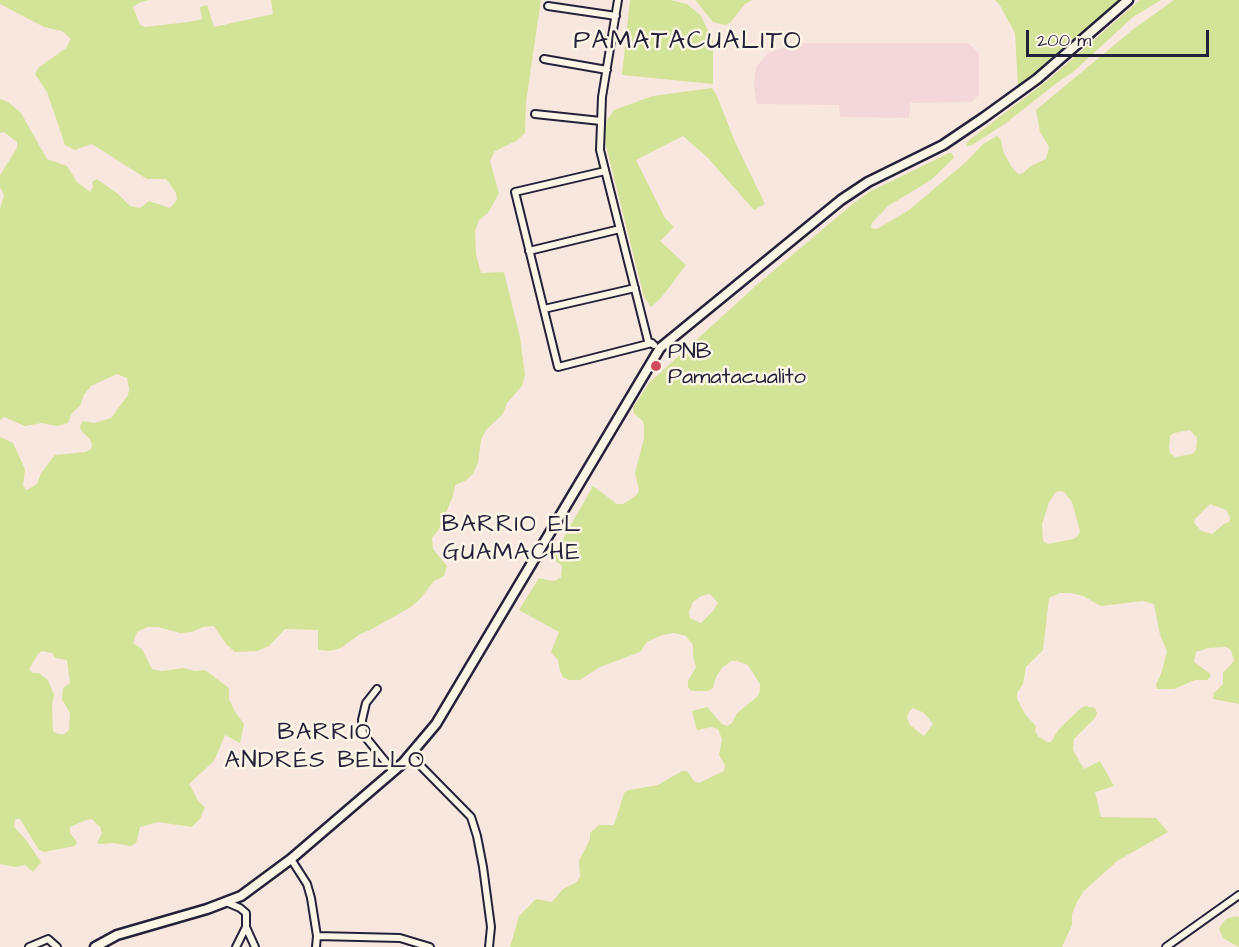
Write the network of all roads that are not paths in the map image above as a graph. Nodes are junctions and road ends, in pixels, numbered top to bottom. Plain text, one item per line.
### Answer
1 (618, 0) edge
2 (1128, 0) edge
3 (548, 6) dead end
4 (616, 16) junction
5 (544, 59) dead end
6 (607, 70) junction
7 (535, 114) dead end
8 (601, 122) junction
9 (605, 171) junction
10 (620, 229) junction
11 (529, 251) junction
12 (635, 288) junction
13 (544, 309) junction
14 (656, 346) junction
15 (377, 689) dead end
16 (411, 756) junction
17 (393, 771) junction
18 (291, 859) junction
19 (1239, 895) edge
20 (225, 902) junction
21 (246, 927) junction
22 (318, 936) junction
23 (29, 947) edge
24 (57, 947) edge
25 (95, 947) edge
26 (236, 947) edge
27 (255, 947) edge
28 (316, 947) edge
29 (430, 947) edge
30 (489, 947) edge
31 (1166, 947) edge

1 - 4 street
2 - 14 highway
3 - 4 street
4 - 6 street
5 - 6 street
6 - 8 street
7 - 8 street
8 - 9 street
9 - 10 street
9 - 11 street
10 - 11 street
10 - 12 street
11 - 13 street
12 - 13 street
12 - 14 street
13 - 14 street
14 - 16 highway
15 - 17 street
16 - 17 highway
16 - 30 street
17 - 18 highway
18 - 20 highway
18 - 22 street
19 - 31 street
20 - 21 street
20 - 25 highway
21 - 26 street
21 - 27 street
22 - 28 street
22 - 29 street
23 - 24 street

